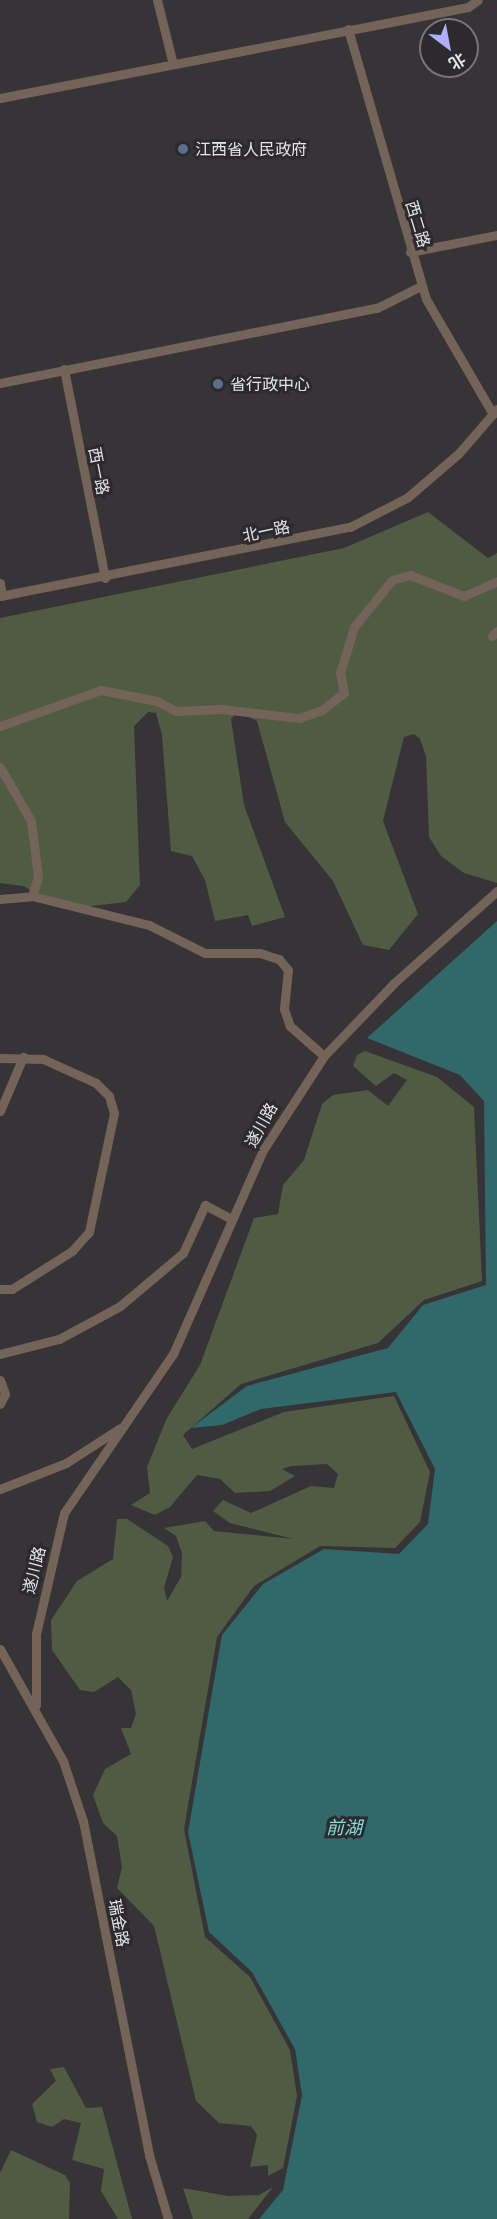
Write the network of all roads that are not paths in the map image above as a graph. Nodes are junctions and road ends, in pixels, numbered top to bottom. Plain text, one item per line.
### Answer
1 (157, 0) edge
2 (478, 0) edge
3 (348, 30) junction
4 (173, 64) junction
5 (0, 98) edge
6 (497, 235) edge
7 (410, 252) junction
8 (421, 286) junction
9 (64, 369) junction
10 (0, 383) edge
11 (495, 412) edge
12 (105, 578) junction
13 (497, 581) edge
14 (0, 583) edge
15 (1, 596) edge
16 (0, 726) edge
17 (0, 767) edge
18 (497, 891) edge
19 (32, 896) junction
20 (0, 899) edge
21 (324, 1056) junction
22 (24, 1057) junction
23 (0, 1058) edge
24 (0, 1111) edge
25 (231, 1219) junction
26 (0, 1289) edge
27 (0, 1354) edge
28 (0, 1380) edge
29 (0, 1404) edge
30 (124, 1425) junction
31 (0, 1489) edge
32 (0, 1649) edge
33 (36, 1705) junction
34 (168, 2219) edge

1 - 4 street
2 - 3 street
3 - 4 street
3 - 7 street, 西二路
4 - 5 street
6 - 7 street
7 - 8 street, 西二路
8 - 9 street
8 - 11 street, 西二路
9 - 10 street
9 - 12 street, 西一路
11 - 12 street, 北一路
12 - 15 street, 北一路
13 - 16 street
14 - 15 street
17 - 19 street
18 - 21 street, 遂川路
19 - 20 street
19 - 21 street
21 - 25 street, 遂川路
22 - 23 street
22 - 24 street
22 - 26 street
25 - 27 street
25 - 30 street, 遂川路
28 - 29 street
30 - 31 street, 遂川路
30 - 33 street, 遂川路
32 - 33 street, 瑞金路
33 - 34 street, 瑞金路

